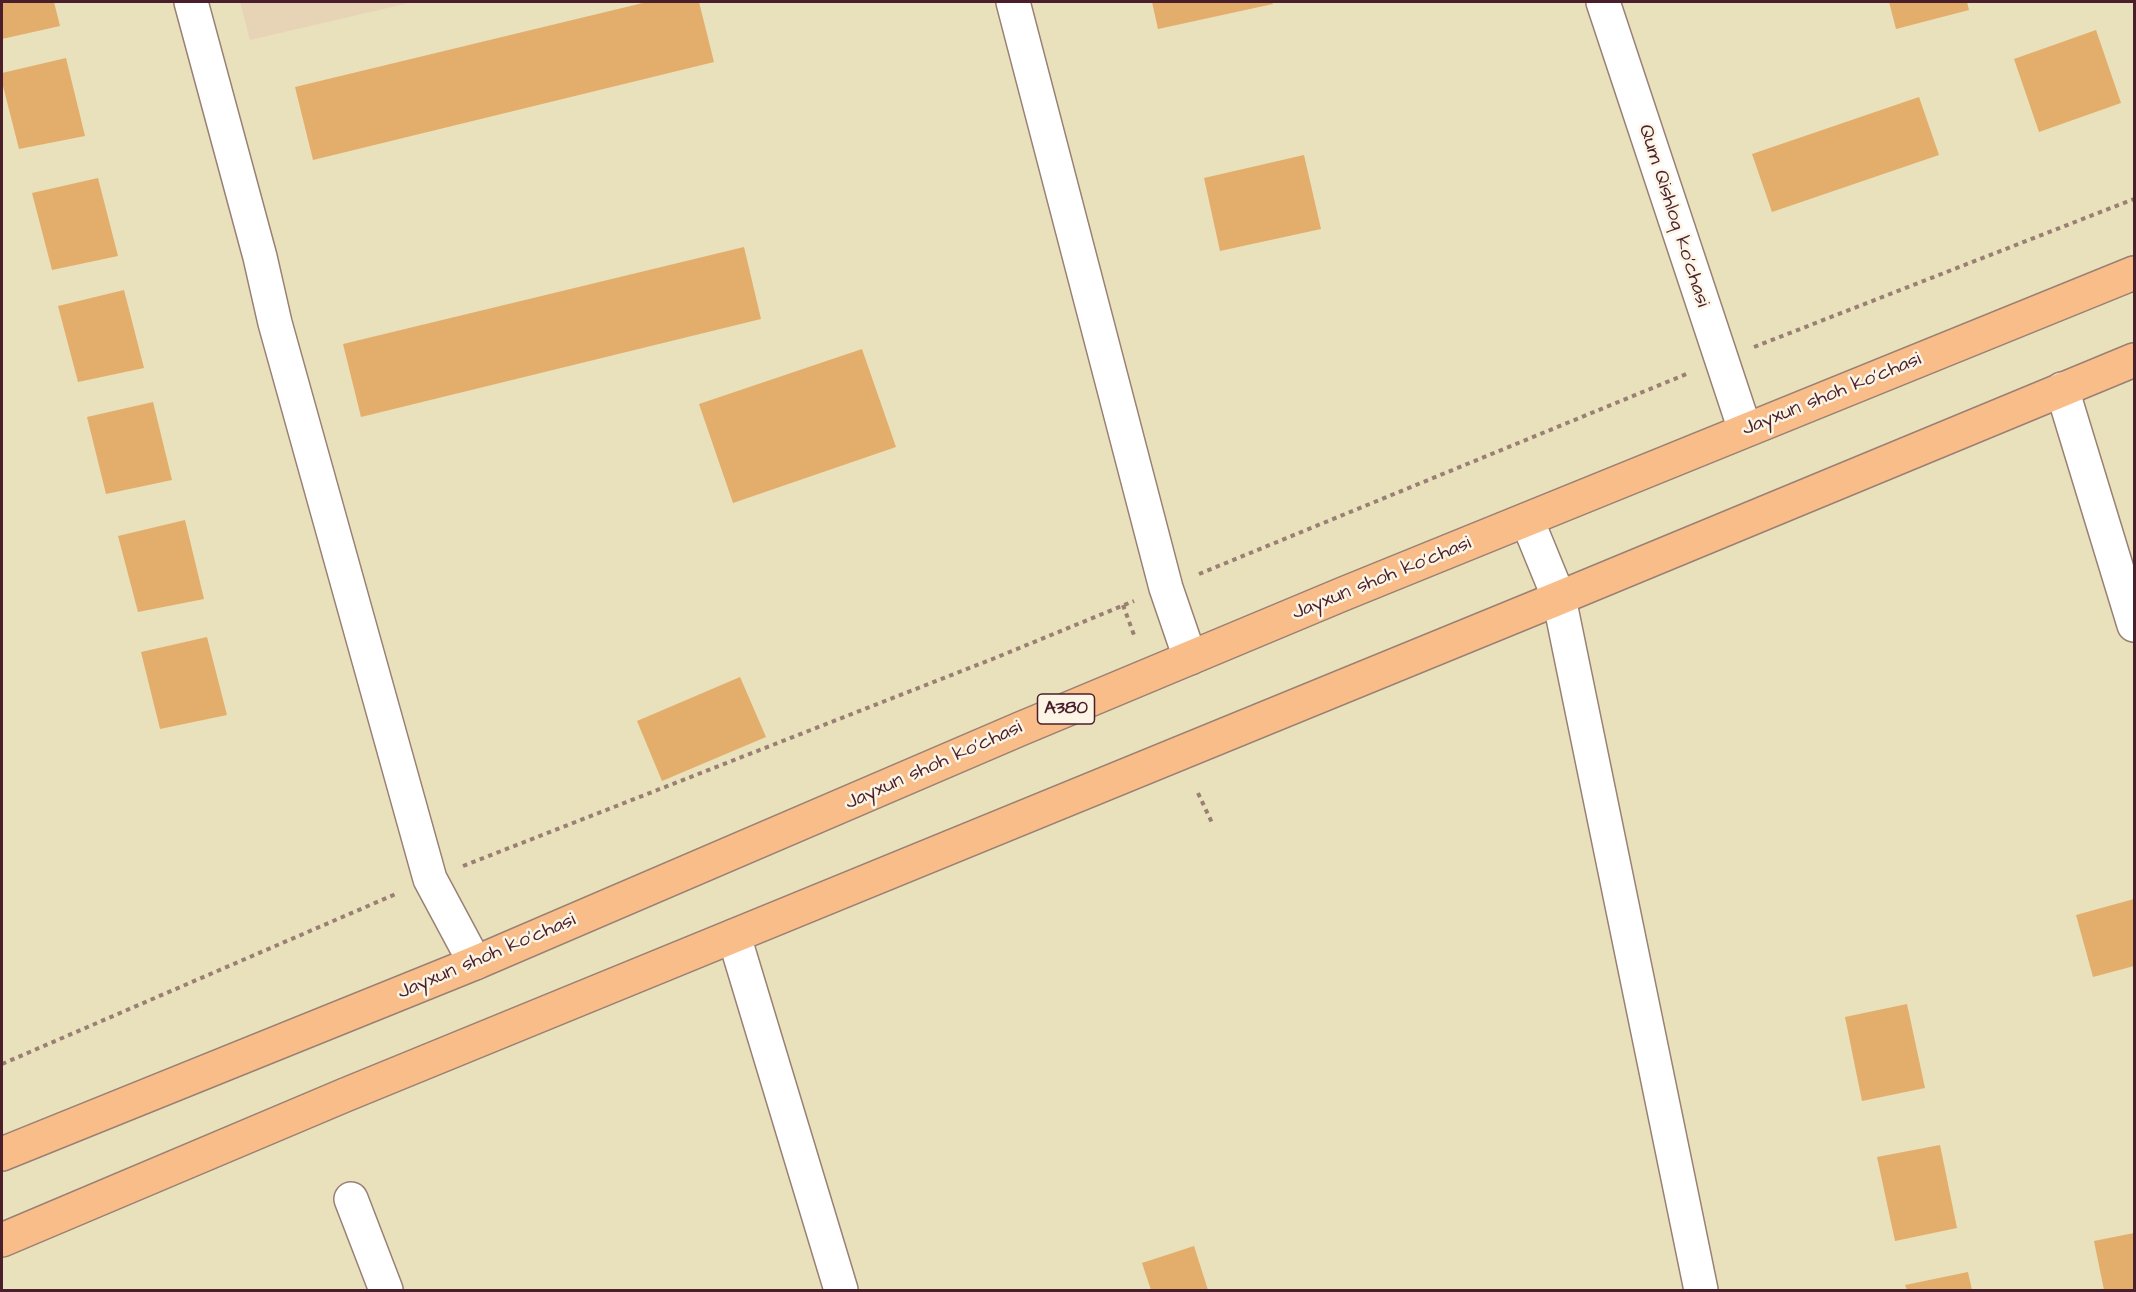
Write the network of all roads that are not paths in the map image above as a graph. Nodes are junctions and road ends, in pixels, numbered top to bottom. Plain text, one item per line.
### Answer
1 (191, 2) edge
2 (1013, 2) edge
3 (1603, 2) edge
4 (2134, 273) edge
5 (2134, 360) edge
6 (2062, 389) junction
7 (1745, 430) junction
8 (1527, 520) junction
9 (1559, 598) junction
10 (2134, 625) edge
11 (1190, 658) junction
12 (734, 936) junction
13 (475, 963) junction
14 (2, 1154) edge
15 (351, 1199) dead end
16 (2, 1240) edge
17 (386, 1290) edge
18 (842, 1290) edge
19 (1701, 1290) edge

1 - 13 street
2 - 11 street
3 - 7 street, Qum Qishloq ko'chasi
4 - 7 highway, Jayxun shoh ko'chasi / A380
5 - 6 highway
6 - 9 highway
6 - 10 street
7 - 8 highway, Jayxun shoh ko'chasi / A380
8 - 9 street
8 - 11 highway, Jayxun shoh ko'chasi / A380
9 - 12 highway
9 - 19 street
11 - 13 highway, Jayxun shoh ko'chasi / A380
12 - 16 highway
12 - 18 street
13 - 14 highway, Jayxun shoh ko'chasi / A380
15 - 17 street

